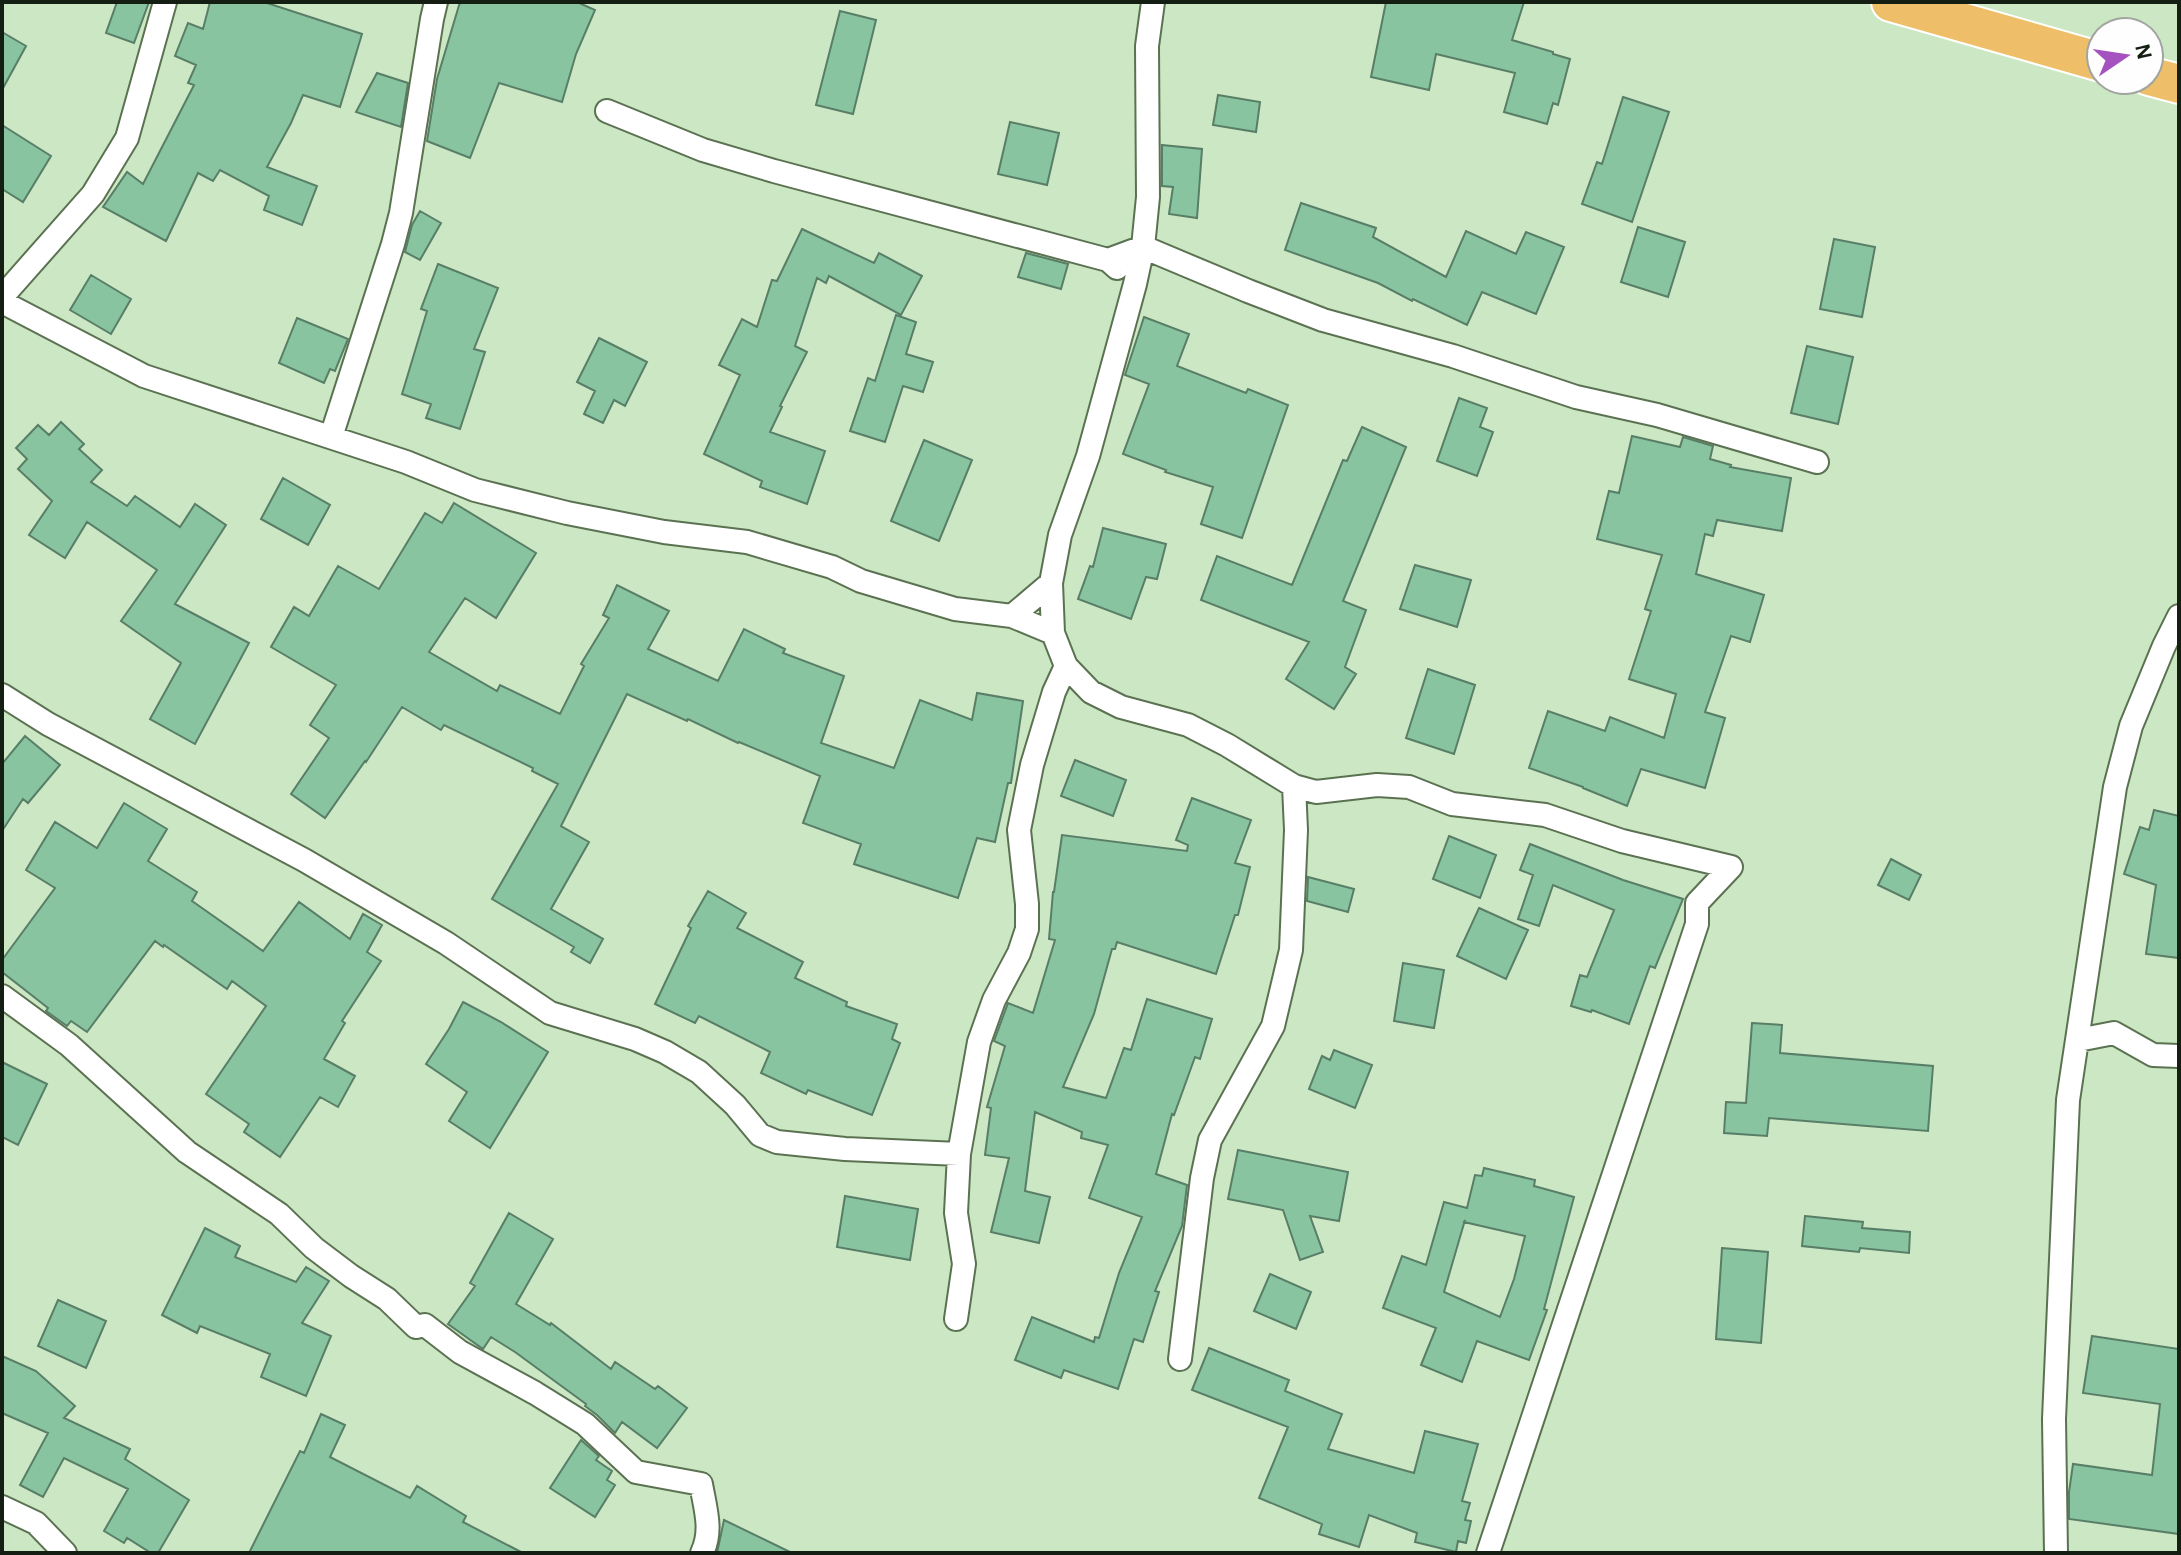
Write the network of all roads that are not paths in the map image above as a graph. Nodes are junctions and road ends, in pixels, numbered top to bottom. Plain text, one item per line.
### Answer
1 (165, 2) edge
2 (436, 2) edge
3 (1153, 2) edge
4 (1891, 2) edge
5 (2085, 57) edge
6 (607, 111) dead end
7 (1143, 247) junction
8 (1108, 260) junction
9 (1135, 284) junction
10 (2, 300) edge
11 (331, 437) junction
12 (1817, 462) dead end
13 (1051, 583) junction
14 (1012, 616) junction
15 (2179, 616) edge
16 (1053, 633) junction
17 (1066, 666) junction
18 (2, 695) edge
19 (1294, 786) junction
20 (2, 996) edge
21 (2078, 1040) junction
22 (2179, 1056) edge
23 (959, 1154) junction
24 (956, 1319) dead end
25 (1180, 1359) dead end
26 (2, 1507) edge
27 (65, 1553) edge
28 (702, 1553) edge
29 (1488, 1553) edge
30 (2056, 1553) edge

1 - 10 street
2 - 11 street
3 - 7 street
4 - 5 highway
6 - 8 street
7 - 8 street
7 - 9 street
7 - 12 street
8 - 9 street
9 - 13 street
10 - 11 street
11 - 14 street
13 - 14 street
13 - 16 street
14 - 16 street
15 - 21 street
16 - 17 street
17 - 19 street
17 - 23 street
18 - 23 street
19 - 25 street
19 - 29 street
20 - 28 street
21 - 22 street
21 - 30 street
23 - 24 street
26 - 27 street

